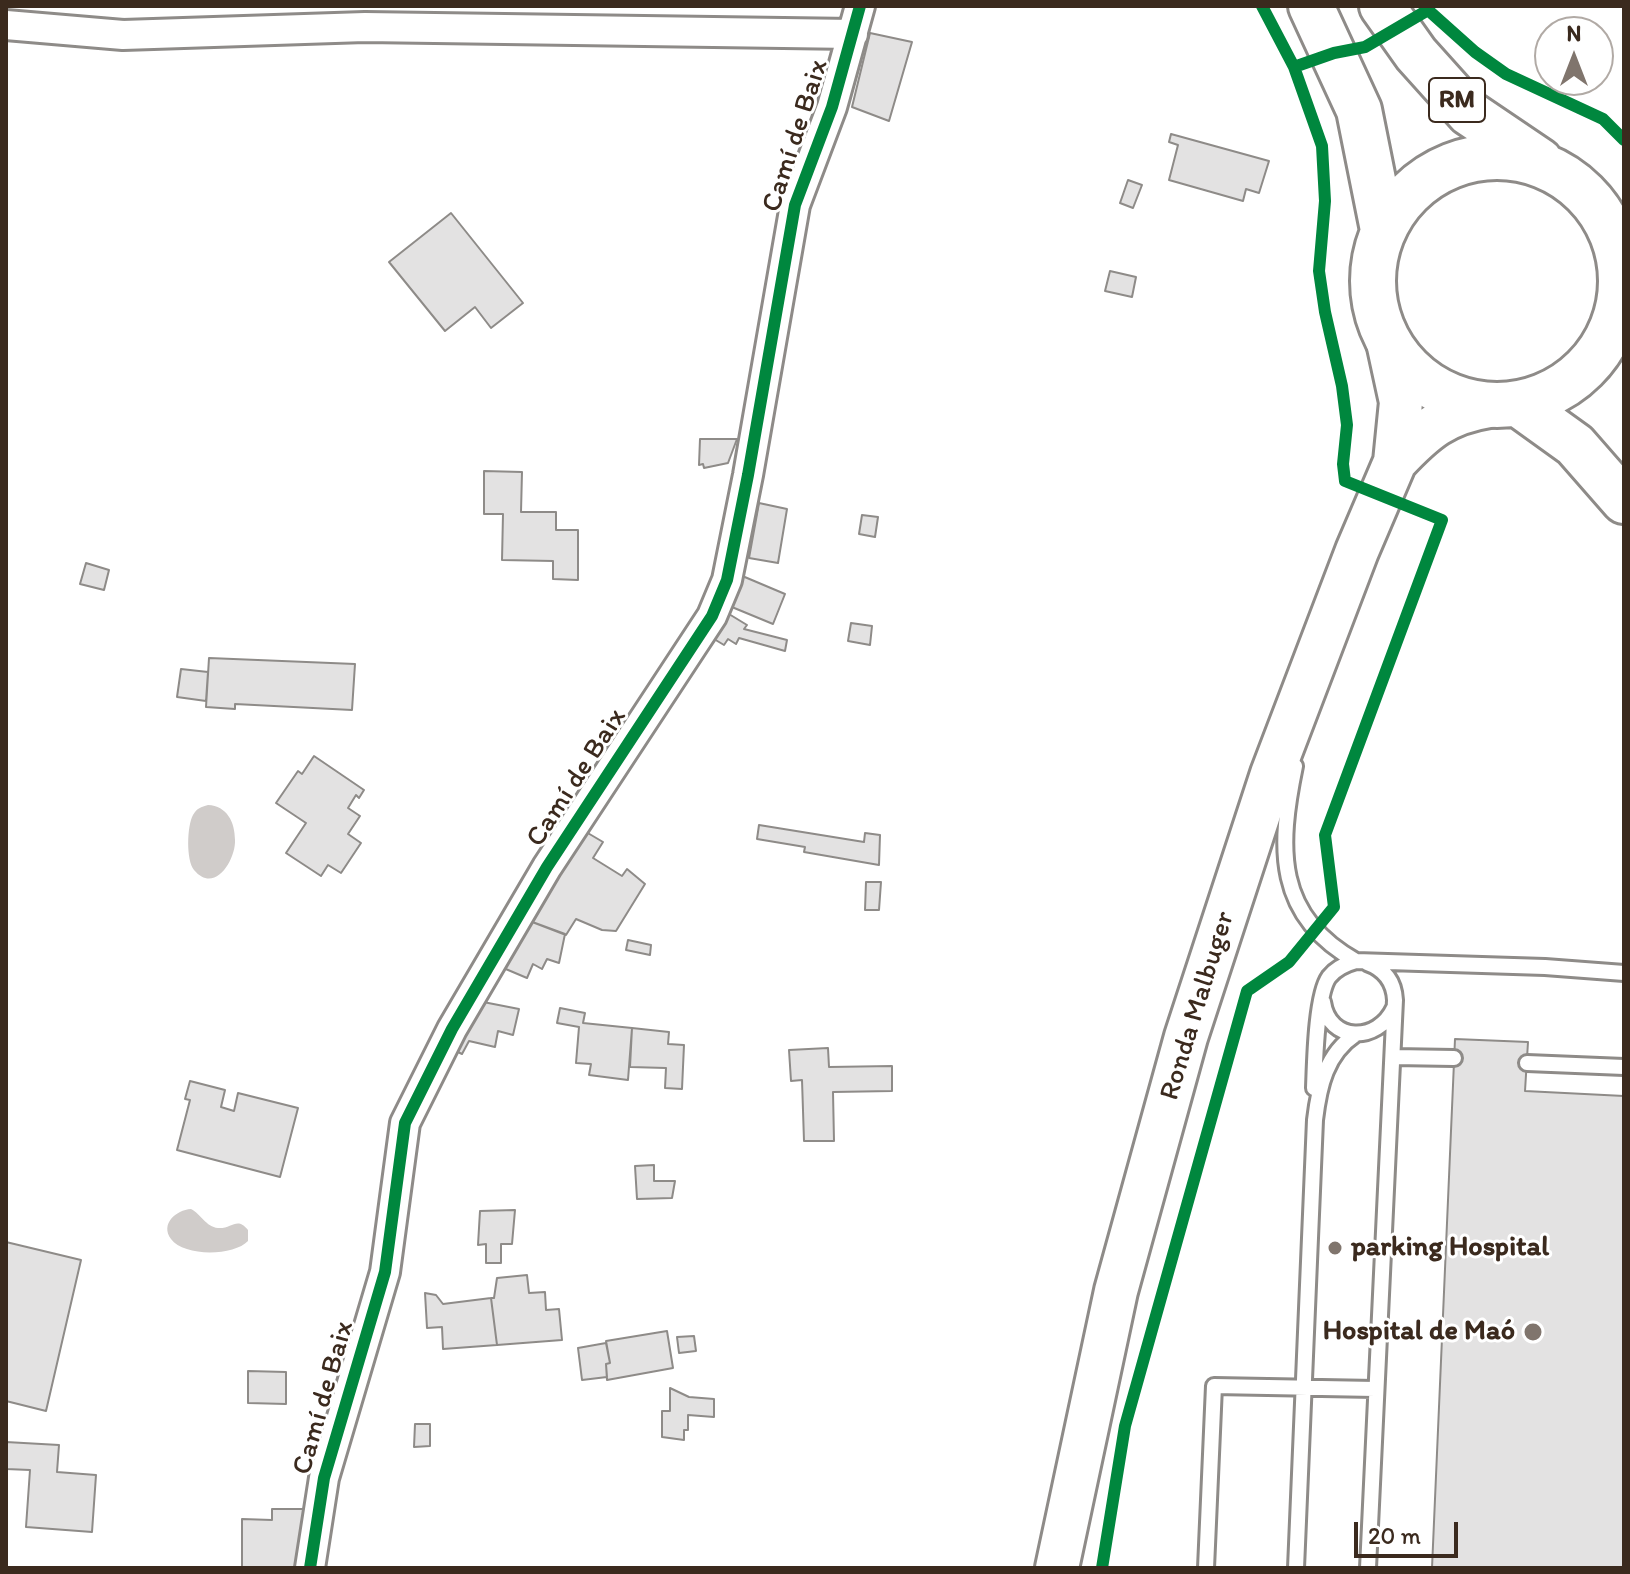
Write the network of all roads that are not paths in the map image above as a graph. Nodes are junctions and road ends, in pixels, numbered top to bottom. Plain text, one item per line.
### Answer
1 (860, 6) edge
2 (1311, 6) edge
3 (1382, 6) edge
4 (6, 25) edge
5 (853, 34) junction
6 (1556, 171) junction
7 (1383, 230) junction
8 (1621, 318) edge
9 (1388, 342) junction
10 (1504, 405) junction
11 (1395, 462) junction
12 (1624, 501) edge
13 (1326, 633) junction
14 (1361, 962) junction
15 (1624, 973) edge
16 (1322, 998) junction
17 (1395, 1000) junction
18 (1356, 1034) junction
19 (1394, 1057) junction
20 (1454, 1058) dead end
21 (1527, 1063) dead end
22 (1624, 1067) edge
23 (1315, 1120) junction
24 (1303, 1388) junction
25 (1375, 1389) junction
26 (310, 1568) edge
27 (1057, 1568) edge
28 (1206, 1568) edge
29 (1296, 1568) edge
30 (1368, 1568) edge

1 - 5 street, Camí de Baix
2 - 7 main road, RM
3 - 6 main road, RM
4 - 5 street
5 - 26 street, Camí de Baix
6 - 7 main road, RM
6 - 8 main road, RM
7 - 9 main road, RM
8 - 10 main road, RM
9 - 10 main road, RM
9 - 11 street, Ronda Malbuger
10 - 11 street, Ronda Malbuger
10 - 12 main road, RM
11 - 13 street, Ronda Malbuger
13 - 14 lane
13 - 27 street, Ronda Malbuger
14 - 15 lane
14 - 16 lane
14 - 17 lane
16 - 18 lane
16 - 23 lane
17 - 18 lane
17 - 19 lane
18 - 23 lane
19 - 20 lane
19 - 25 lane
21 - 22 lane
23 - 24 lane
24 - 25 lane
24 - 28 lane
24 - 29 lane
25 - 30 lane

